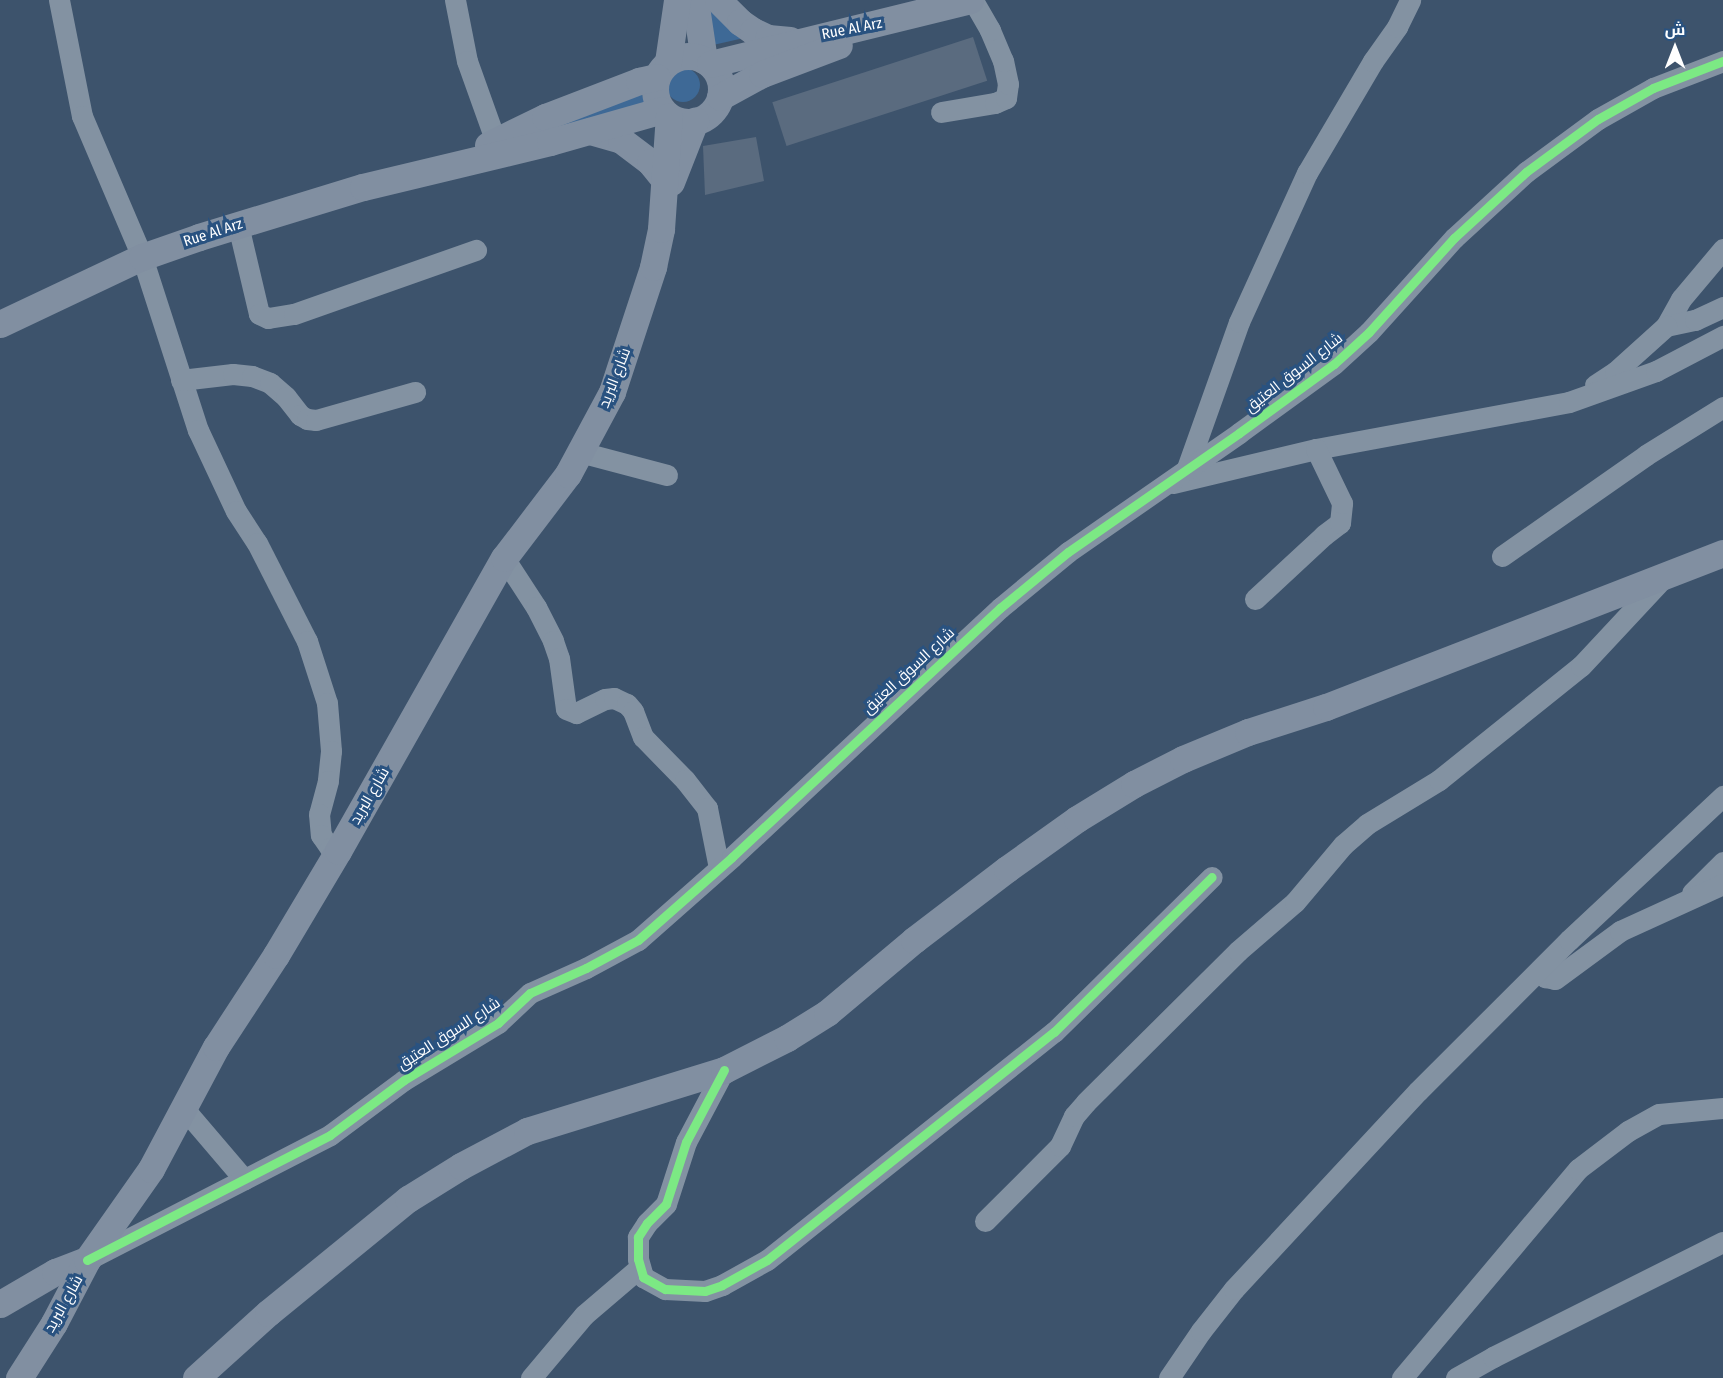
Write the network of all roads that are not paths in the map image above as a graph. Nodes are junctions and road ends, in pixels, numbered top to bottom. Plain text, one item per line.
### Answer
1 (59, 0) edge
2 (455, 0) edge
3 (677, 0) edge
4 (695, 0) edge
5 (718, 0) edge
6 (971, 0) edge
7 (1410, 0) edge
8 (889, 22) junction
9 (794, 41) junction
10 (1723, 61) edge
11 (707, 62) junction
12 (662, 70) junction
13 (720, 96) junction
14 (941, 112) dead end
15 (666, 113) junction
16 (695, 121) junction
17 (590, 131) junction
18 (496, 142) junction
19 (436, 170) junction
20 (666, 186) junction
21 (238, 225) junction
22 (1723, 249) edge
23 (476, 250) dead end
24 (142, 257) junction
25 (1723, 307) edge
26 (0, 324) edge
27 (1666, 326) junction
28 (1723, 336) edge
29 (181, 380) junction
30 (415, 392) dead end
31 (1569, 402) junction
32 (1723, 407) edge
33 (1316, 449) junction
34 (580, 452) junction
35 (1187, 468) junction
36 (667, 475) dead end
37 (1161, 486) junction
38 (1723, 554) edge
39 (1502, 556) dead end
40 (504, 558) junction
41 (1662, 579) junction
42 (1255, 599) dead end
43 (1723, 796) edge
44 (338, 851) junction
45 (1723, 862) edge
46 (719, 868) junction
47 (1212, 877) dead end
48 (1723, 884) edge
49 (1685, 900) junction
50 (1540, 970) junction
51 (724, 1070) junction
52 (1723, 1108) edge
53 (185, 1110) junction
54 (244, 1179) junction
55 (985, 1221) dead end
56 (1723, 1242) edge
57 (87, 1260) junction
58 (639, 1268) junction
59 (0, 1304) edge
60 (19, 1378) edge
61 (196, 1378) edge
62 (531, 1378) edge
63 (1169, 1378) edge
64 (1402, 1378) edge
65 (1456, 1378) edge

1 - 24 street
2 - 18 street
3 - 12 main road
4 - 11 main road
5 - 9 main road
6 - 8 main road
6 - 14 street
7 - 35 street
8 - 9 main road, Rue Al Arz
8 - 13 main road, Rue Al Arz
9 - 11 main road, Rue Al Arz
10 - 35 street, شارع السوق العتيق
11 - 12 main road
11 - 13 main road
12 - 15 main road
12 - 18 main road, Rue Al Arz
13 - 16 main road
15 - 16 main road
15 - 17 main road, Rue Al Arz
15 - 20 main road, شارع البريد
16 - 20 main road, شارع البريد
17 - 19 main road, Rue Al Arz
17 - 20 main road
18 - 19 main road, Rue Al Arz
19 - 21 main road, Rue Al Arz
20 - 34 main road, شارع البريد
21 - 23 street
21 - 24 main road, Rue Al Arz
22 - 27 street
24 - 26 main road, Rue Al Arz
24 - 29 street
25 - 27 street
27 - 31 street
28 - 31 street
29 - 30 street
29 - 44 street
31 - 33 street
32 - 39 street
33 - 37 street
33 - 42 street
34 - 36 street
34 - 40 main road, شارع البريد
35 - 37 street, شارع السوق العتيق
37 - 46 street, شارع السوق العتيق
38 - 41 main road
40 - 44 main road, شارع البريد
40 - 46 street
41 - 51 main road
41 - 55 street
43 - 50 street
44 - 53 main road, شارع البريد
45 - 49 street
46 - 54 street, شارع السوق العتيق
47 - 58 street
48 - 49 street
49 - 50 street
50 - 63 street
51 - 58 street
51 - 61 main road
52 - 64 street
53 - 54 street
53 - 57 main road, شارع البريد
54 - 57 street, شارع السوق العتيق
56 - 65 street
57 - 59 main road, شارع السوق العتيق
57 - 60 main road, شارع البريد
58 - 62 street

